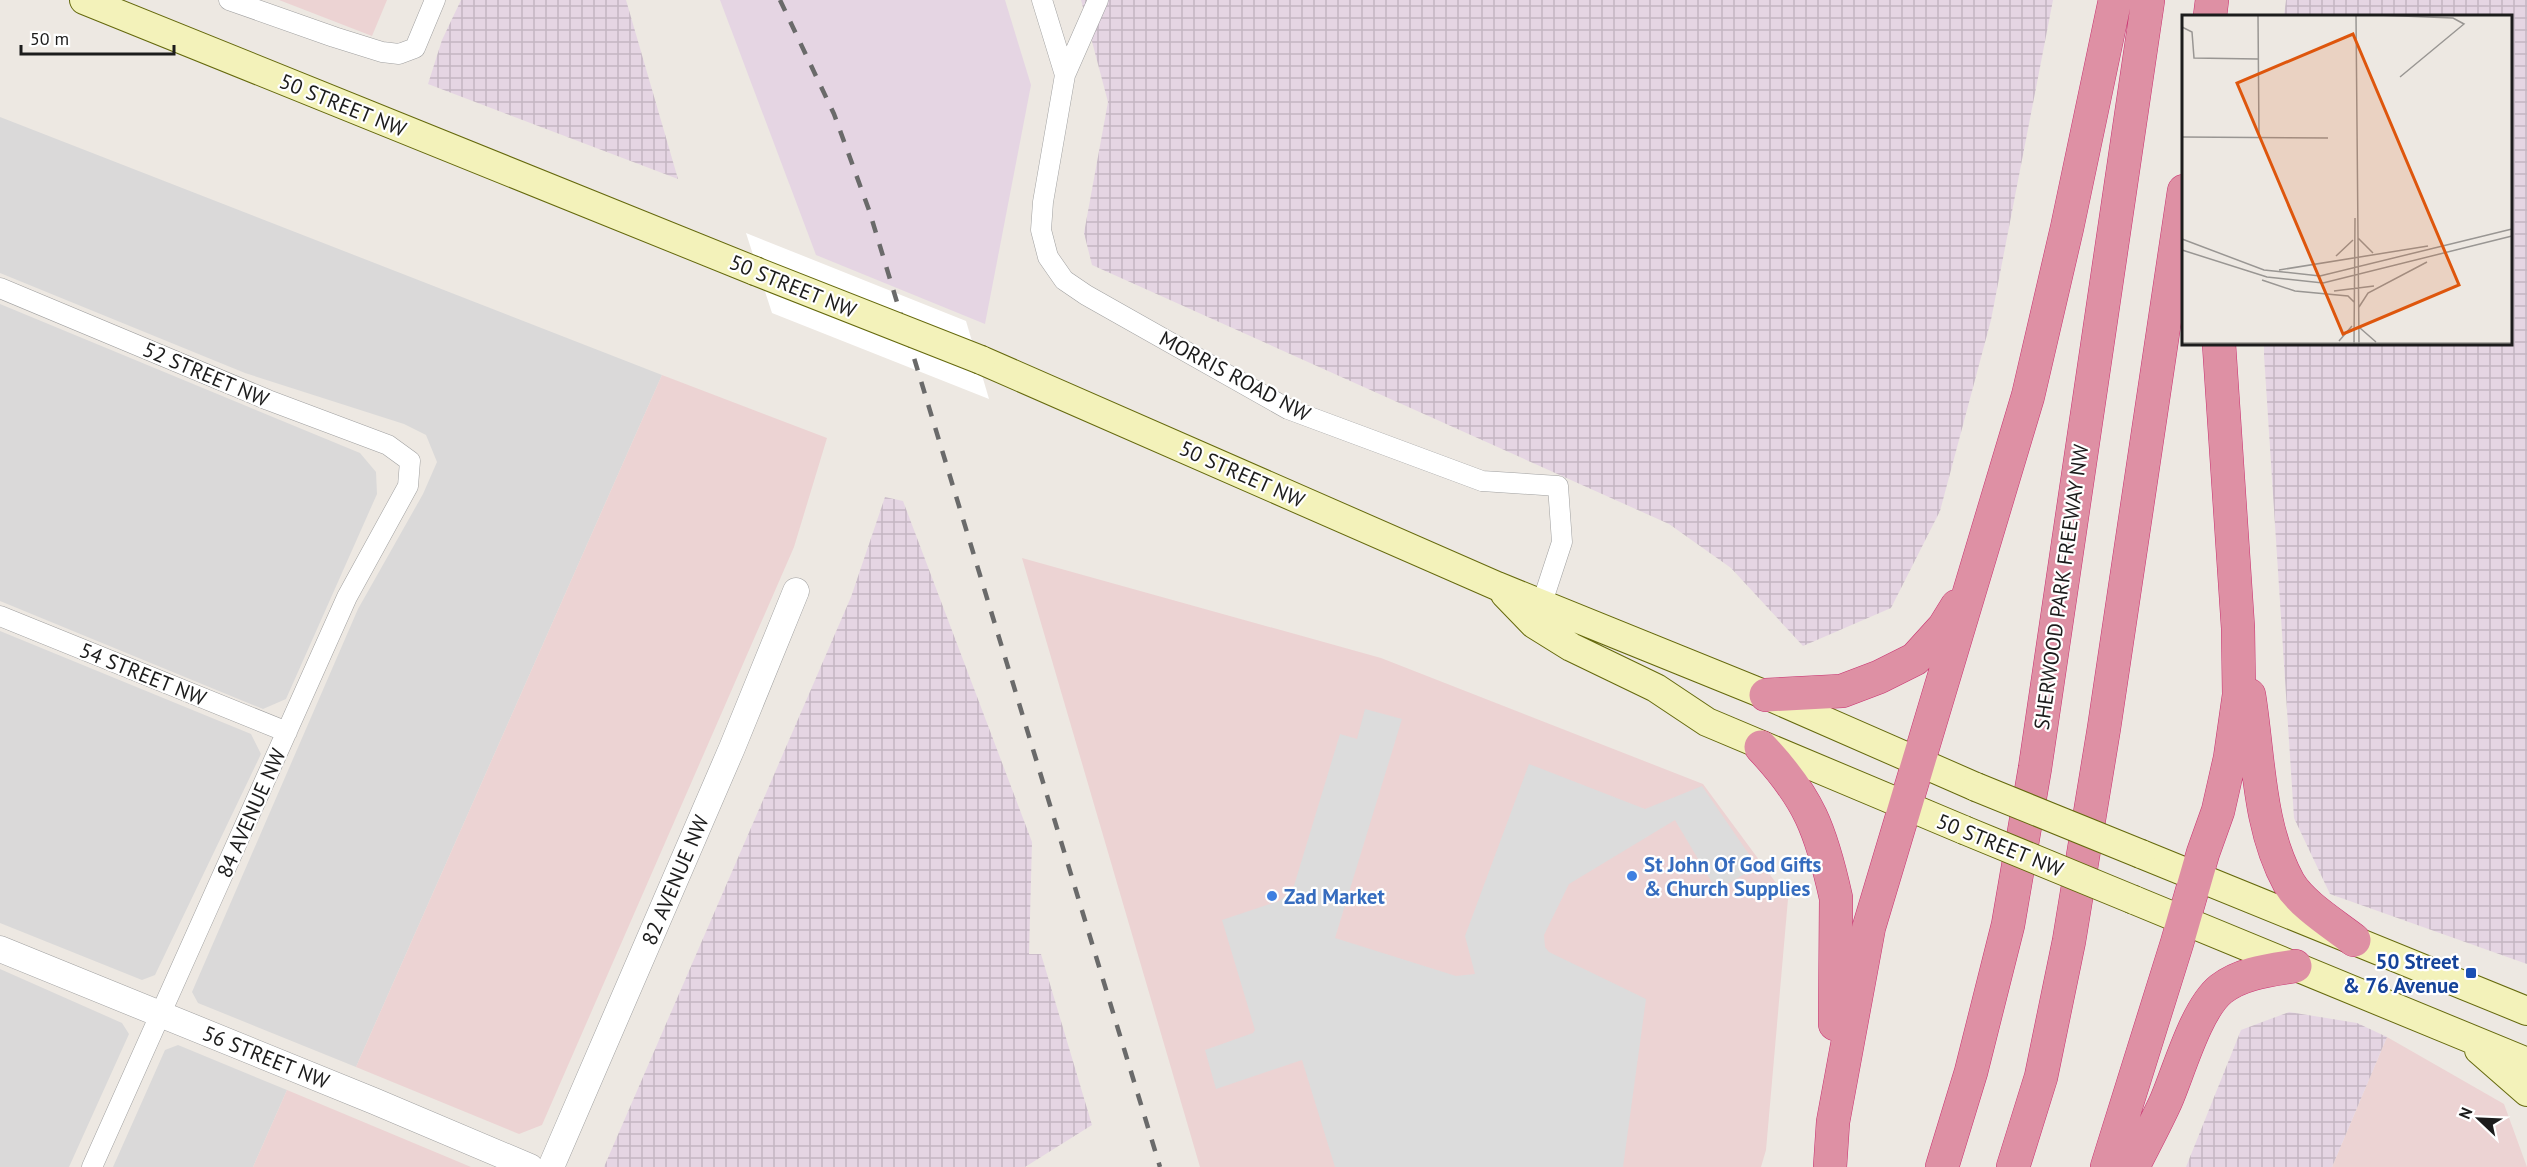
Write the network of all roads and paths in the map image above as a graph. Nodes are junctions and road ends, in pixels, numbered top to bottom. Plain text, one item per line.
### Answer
1 (84, 0) edge
2 (229, 0) edge
3 (435, 0) edge
4 (1042, 0) edge
5 (1098, 0) edge
6 (2115, 0) edge
7 (2148, 0) edge
8 (2212, 0) edge
9 (2210, 15) edge
10 (1065, 75) junction
11 (2182, 204) edge
12 (0, 288) edge
13 (2219, 345) edge
14 (410, 461) joint
15 (1975, 576) junction
16 (796, 591) dead end
17 (1539, 614) junction
18 (0, 616) edge
19 (2238, 628) junction
20 (1766, 695) junction
21 (287, 732) junction
22 (1761, 747) junction
23 (1919, 762) junction
24 (1906, 806) junction
25 (2197, 876) junction
26 (2183, 920) junction
27 (2354, 940) junction
28 (0, 949) edge
29 (2295, 966) junction
30 (2523, 1007) edge
31 (160, 1014) junction
32 (2464, 1037) junction
33 (2527, 1062) edge
34 (1841, 1074) junction
35 (2527, 1092) edge
36 (92, 1167) edge
37 (530, 1167) edge
38 (551, 1167) edge
39 (1830, 1167) edge
40 (1942, 1167) edge
41 (2013, 1167) edge
42 (2107, 1167) edge
43 (2133, 1167) edge

1 - 17 main road, 50 STREET NW, bridge
2 - 3 street
4 - 10 street, MORRIS ROAD NW
5 - 10 street
6 - 15 highway
7 - 40 highway, SHERWOOD PARK FREEWAY NW
8 - 9 highway
10 - 17 street, MORRIS ROAD NW
11 - 41 highway
12 - 14 street, 52 STREET NW
13 - 19 highway
14 - 21 street, 84 AVENUE NW
15 - 20 highway
15 - 23 highway
16 - 38 street, 82 AVENUE NW
17 - 20 main road, 50 STREET NW
17 - 22 main road, 50 STREET NW
18 - 21 street, 54 STREET NW
19 - 25 highway
19 - 27 highway
20 - 23 main road, 50 STREET NW
21 - 31 street, 84 AVENUE NW
22 - 24 main road, 50 STREET NW
22 - 34 highway
23 - 24 highway
23 - 25 main road, 50 STREET NW, bridge
24 - 26 main road, 50 STREET NW, bridge
24 - 34 highway
25 - 26 highway
25 - 27 main road, 50 STREET NW
26 - 29 main road, 50 STREET NW
26 - 42 highway
27 - 30 main road, 50 STREET NW
28 - 31 street, 56 STREET NW
29 - 32 main road, 50 STREET NW
29 - 43 highway
31 - 36 street, 84 AVENUE NW
31 - 37 street, 56 STREET NW
32 - 33 main road, 50 STREET NW
32 - 35 main road
34 - 39 highway

